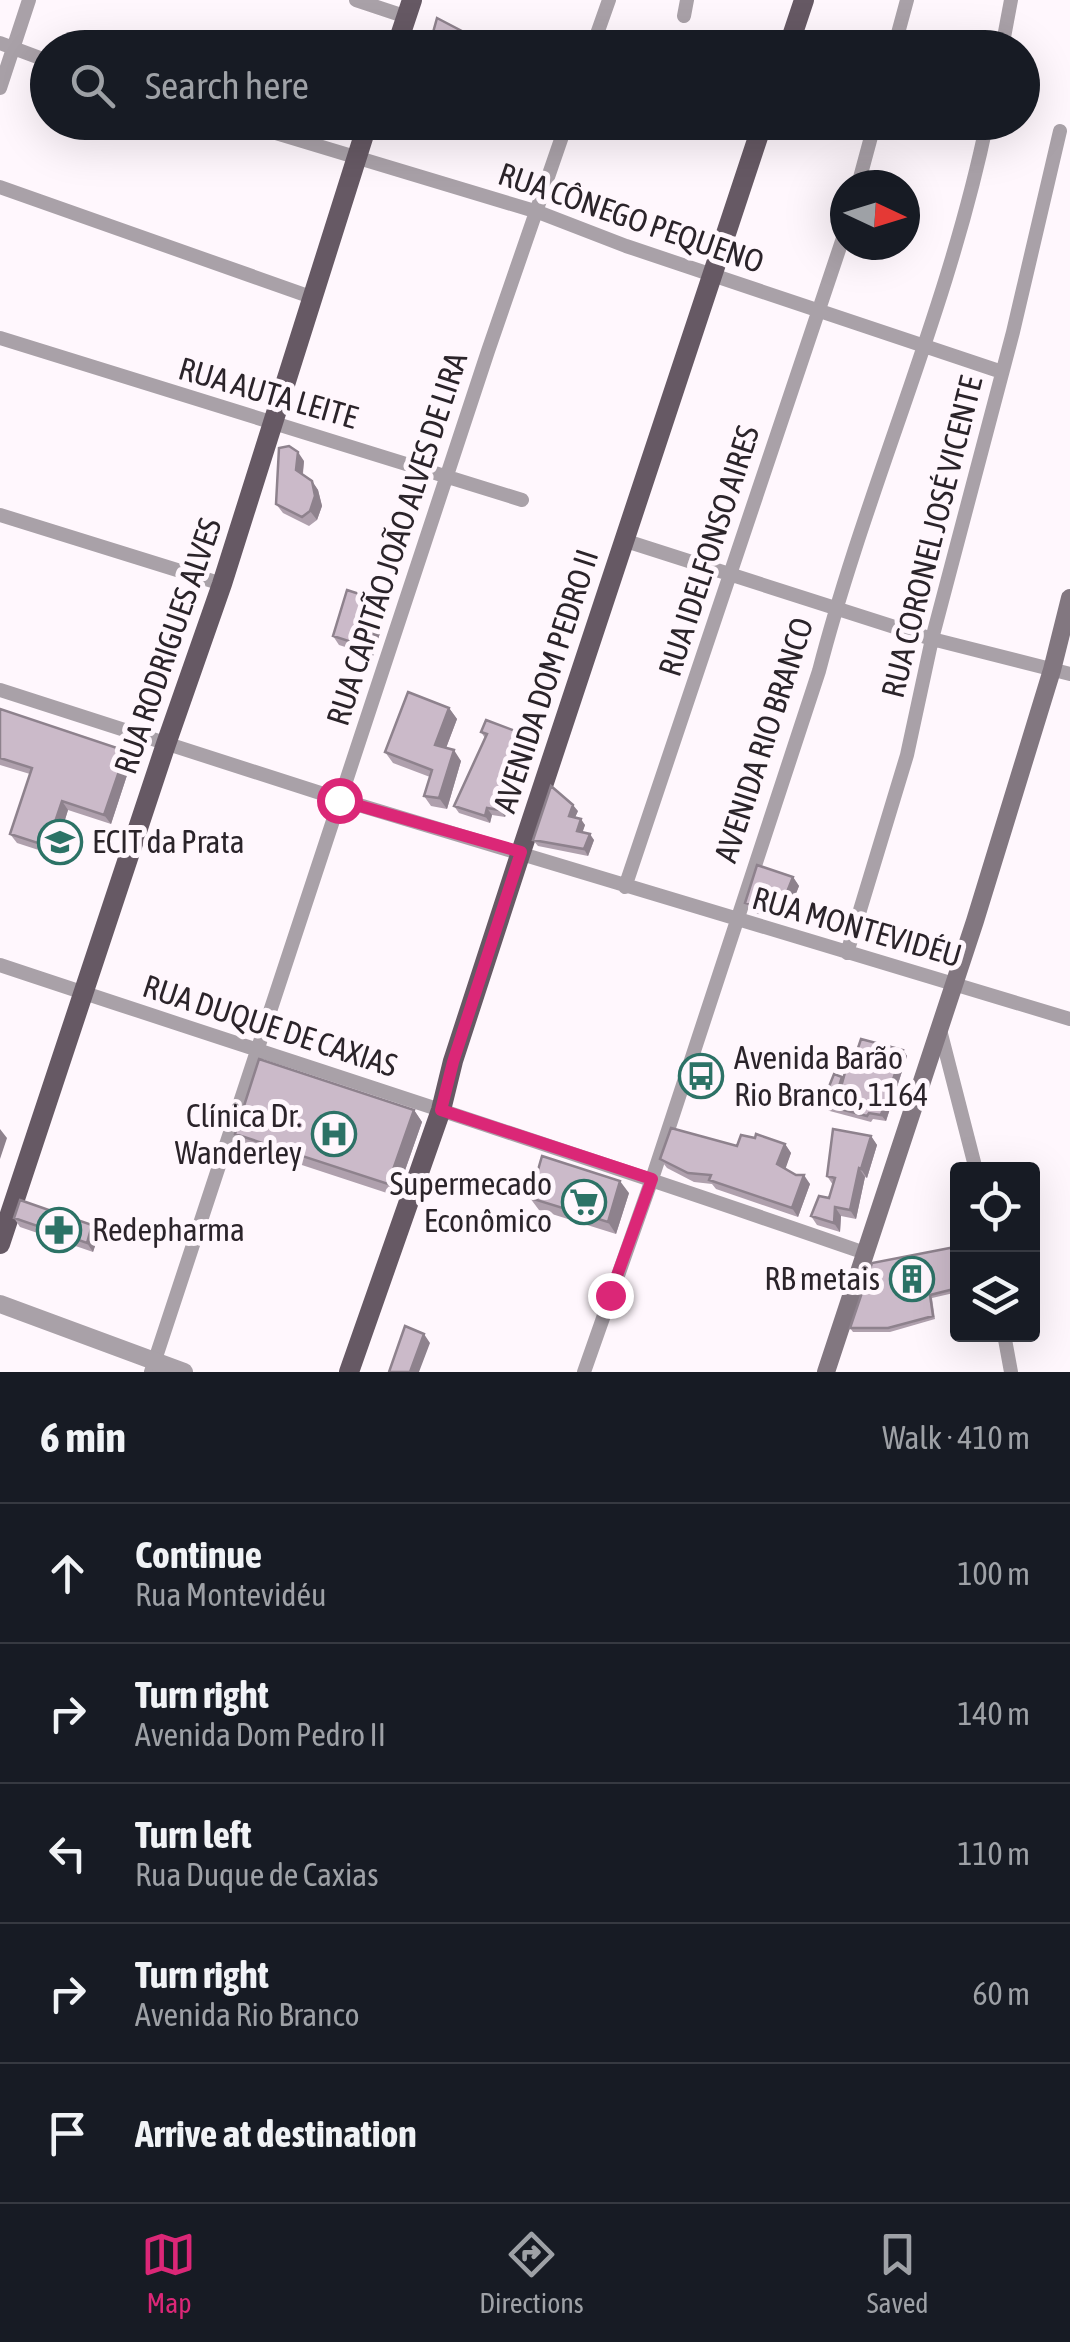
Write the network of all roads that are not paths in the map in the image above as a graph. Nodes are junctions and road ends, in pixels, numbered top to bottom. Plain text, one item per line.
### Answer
1 (28, 0) edge
2 (356, 0) edge
3 (608, 0) edge
4 (687, 0) edge
5 (804, 0) edge
6 (907, 0) edge
7 (1011, 0) edge
8 (410, 9) edge
9 (684, 16) dead end
10 (598, 30) edge
11 (794, 30) edge
12 (899, 30) edge
13 (1005, 30) edge
14 (6, 45) edge
15 (30, 54) edge
16 (0, 88) edge
17 (1060, 132) dead end
18 (301, 140) edge
19 (362, 140) edge
20 (561, 140) edge
21 (757, 140) edge
22 (870, 140) edge
23 (983, 140) edge
24 (356, 156) junction
25 (862, 170) edge
26 (0, 187) edge
27 (538, 212) junction
28 (835, 260) edge
29 (712, 275) junction
30 (311, 297) junction
31 (816, 312) junction
32 (0, 338) edge
33 (925, 346) junction
34 (1002, 372) junction
35 (273, 424) junction
36 (448, 477) junction
37 (522, 500) dead end
38 (0, 515) edge
39 (623, 540) junction
40 (729, 572) junction
41 (222, 584) junction
42 (1070, 598) edge
43 (835, 607) junction
44 (932, 639) junction
45 (1061, 672) edge
46 (0, 690) edge
47 (166, 744) junction
48 (339, 800) junction
49 (521, 852) junction
50 (625, 887) junction
51 (735, 920) junction
52 (847, 952) junction
53 (0, 965) edge
54 (952, 984) junction
55 (85, 993) junction
56 (1070, 1019) edge
57 (939, 1025) junction
58 (256, 1052) junction
59 (441, 1110) junction
60 (974, 1162) edge
61 (652, 1179) junction
62 (0, 1244) edge
63 (865, 1253) junction
64 (0, 1304) edge
65 (1005, 1342) edge
66 (153, 1367) edge
67 (184, 1372) edge
68 (350, 1372) edge
69 (584, 1372) edge
70 (826, 1372) edge
71 (1010, 1372) edge

1 - 14 street
2 - 8 street
3 - 10 street
4 - 9 street
5 - 11 main road
6 - 12 street
7 - 13 street
14 - 15 street
14 - 16 street
17 - 34 street, RUA CORONEL JOSÉ VICENTE
18 - 24 street, RUA CÔNEGO PEQUENO
19 - 24 main road, RUA RODRIGUES ALVES
20 - 27 street, RUA CAPITÃO JOÃO ALVES DE LIRA
21 - 29 main road, AVENIDA DOM PEDRO II
22 - 25 street
23 - 33 street, AVENIDA RIO BRANCO
24 - 27 street, RUA CÔNEGO PEQUENO
24 - 30 main road, RUA RODRIGUES ALVES
26 - 30 street
27 - 29 street, RUA CÔNEGO PEQUENO
27 - 36 street, RUA CAPITÃO JOÃO ALVES DE LIRA
28 - 31 street, RUA IDELFONSO AIRES
29 - 31 street, RUA CÔNEGO PEQUENO
29 - 39 main road, AVENIDA DOM PEDRO II
30 - 35 main road, RUA RODRIGUES ALVES
31 - 33 street, RUA CÔNEGO PEQUENO
31 - 40 street, RUA IDELFONSO AIRES
32 - 35 street, RUA AUTA LEITE
33 - 34 street, RUA CÔNEGO PEQUENO
33 - 43 street, AVENIDA RIO BRANCO
34 - 44 street, RUA CORONEL JOSÉ VICENTE
35 - 36 street, RUA AUTA LEITE
35 - 41 main road, RUA RODRIGUES ALVES
36 - 37 street, RUA AUTA LEITE
36 - 48 street, RUA CAPITÃO JOÃO ALVES DE LIRA
38 - 41 street
39 - 40 street
39 - 49 main road, AVENIDA DOM PEDRO II
40 - 43 street
40 - 50 street, RUA IDELFONSO AIRES
41 - 47 main road, RUA RODRIGUES ALVES
42 - 45 main road
43 - 44 street
43 - 51 street, AVENIDA RIO BRANCO
44 - 45 street
44 - 52 street, RUA CORONEL JOSÉ VICENTE
45 - 54 main road
46 - 47 street, RUA MONTEVIDÉU
47 - 48 street, RUA MONTEVIDÉU
47 - 55 main road, RUA RODRIGUES ALVES
48 - 49 street, RUA MONTEVIDÉU
48 - 58 street, RUA CAPITÃO JOÃO ALVES DE LIRA
49 - 50 street, RUA MONTEVIDÉU
49 - 59 main road, AVENIDA DOM PEDRO II
50 - 51 street, RUA MONTEVIDÉU
51 - 52 street, RUA MONTEVIDÉU
51 - 61 street, AVENIDA RIO BRANCO
52 - 54 street, RUA MONTEVIDÉU
53 - 55 street, RUA DUQUE DE CAXIAS
54 - 56 street, RUA MONTEVIDÉU
54 - 57 main road
55 - 58 street, RUA DUQUE DE CAXIAS
55 - 62 main road, RUA RODRIGUES ALVES
57 - 60 street
57 - 63 main road
58 - 59 street, RUA DUQUE DE CAXIAS
58 - 66 street, RUA CAPITÃO JOÃO ALVES DE LIRA
59 - 61 street, RUA DUQUE DE CAXIAS
59 - 68 main road, AVENIDA DOM PEDRO II
61 - 63 street, RUA DUQUE DE CAXIAS
61 - 69 street, AVENIDA RIO BRANCO
63 - 70 main road
64 - 66 street
65 - 71 street
66 - 67 street

